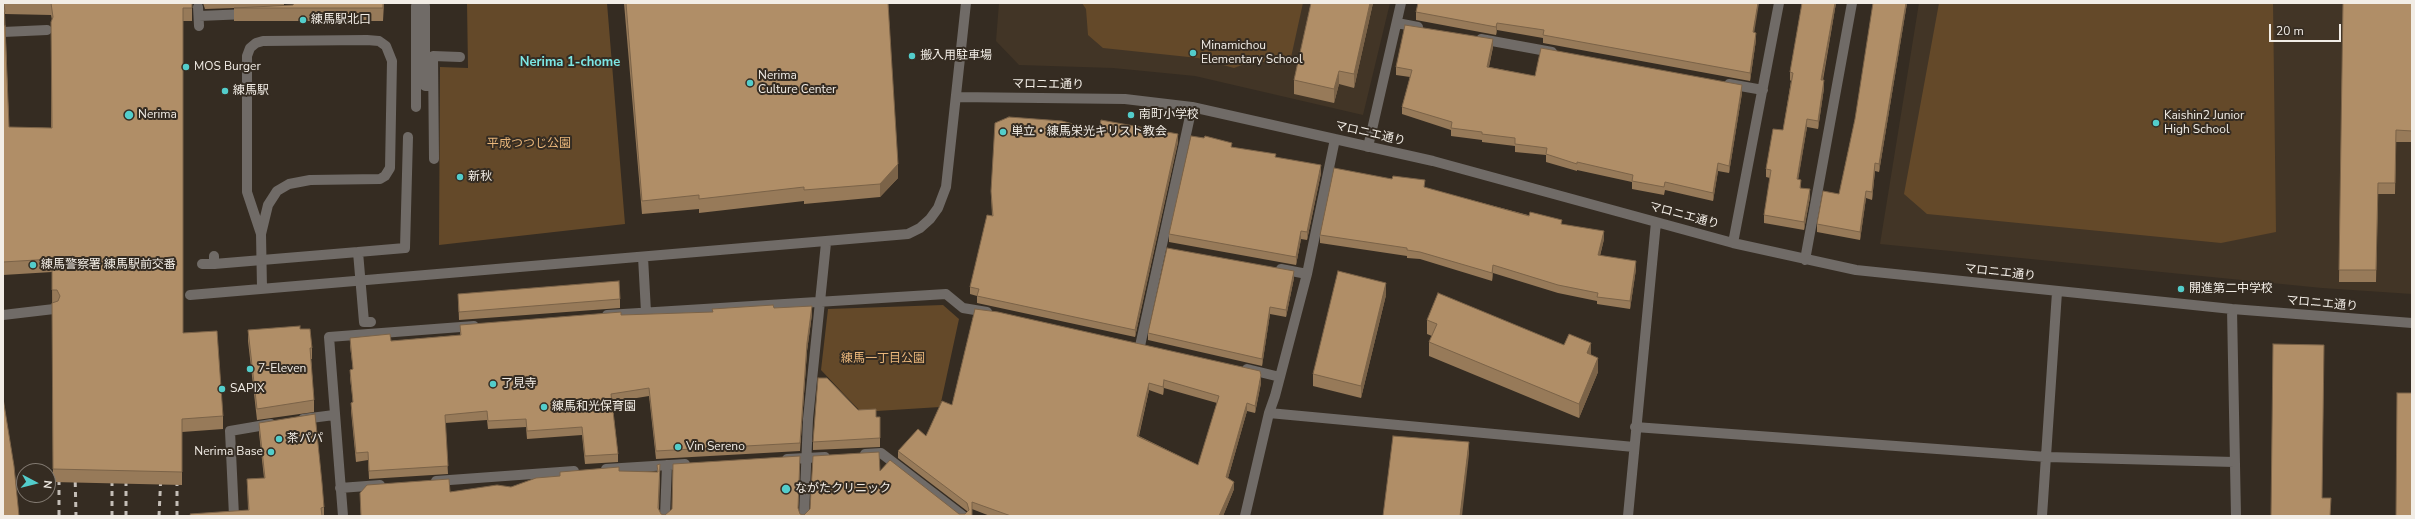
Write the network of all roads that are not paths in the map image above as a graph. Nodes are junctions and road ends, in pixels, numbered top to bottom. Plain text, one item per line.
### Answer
1 (966, 3) edge
2 (1401, 3) edge
3 (1779, 3) edge
4 (1852, 3) edge
5 (416, 4) edge
6 (260, 13) dead end
7 (1397, 23) junction
8 (199, 26) dead end
9 (1427, 29) edge
10 (47, 30) dead end
11 (3, 32) edge
12 (1473, 38) edge
13 (1565, 54) edge
14 (460, 57) dead end
15 (1717, 82) edge
16 (433, 86) junction
17 (1762, 90) junction
18 (956, 96) junction
19 (416, 107) dead end
20 (1192, 107) junction
21 (408, 137) dead end
22 (1335, 139) junction
23 (1368, 147) junction
24 (434, 159) dead end
25 (1656, 222) junction
26 (261, 234) junction
27 (826, 243) junction
28 (1733, 243) junction
29 (358, 252) junction
30 (643, 257) junction
31 (1805, 260) junction
32 (202, 264) dead end
33 (1268, 267) edge
34 (1307, 274) junction
35 (262, 288) junction
36 (2057, 292) junction
37 (190, 295) dead end
38 (821, 301) junction
39 (2232, 309) junction
40 (54, 310) edge
41 (646, 312) junction
42 (999, 313) edge
43 (3, 315) edge
44 (598, 316) edge
45 (371, 322) dead end
46 (488, 324) edge
47 (2412, 324) edge
48 (1140, 346) edge
49 (1233, 366) edge
50 (1280, 377) junction
51 (1269, 413) junction
52 (334, 415) junction
53 (1635, 427) junction
54 (1634, 447) junction
55 (836, 456) edge
56 (851, 456) edge
57 (2047, 457) junction
58 (806, 459) junction
59 (775, 460) edge
60 (2234, 462) junction
61 (698, 463) edge
62 (667, 464) junction
63 (428, 482) edge
64 (388, 484) edge
65 (340, 488) junction
66 (234, 516) edge
67 (343, 516) edge
68 (665, 516) edge
69 (804, 516) edge
70 (963, 516) edge
71 (1245, 516) edge
72 (1628, 516) edge
73 (2042, 516) edge
74 (2236, 516) edge

1 - 18 street
2 - 7 street
3 - 17 street
4 - 31 street
5 - 16 street
5 - 19 street
6 - 8 street
7 - 9 street
7 - 23 street
10 - 11 street
12 - 13 street
14 - 16 street
15 - 17 street
16 - 24 street
17 - 28 street
18 - 20 street, マロニエ通り
18 - 27 street
20 - 22 street, マロニエ通り
20 - 48 street
21 - 29 street, bridge
22 - 23 street, マロニエ通り
22 - 34 street
23 - 25 street, マロニエ通り
25 - 28 street, マロニエ通り
25 - 53 street
26 - 26 street
26 - 35 street
27 - 30 street
27 - 38 street
28 - 31 street, マロニエ通り
29 - 32 street, bridge
29 - 45 street, bridge
30 - 35 street
30 - 41 street
31 - 36 street, マロニエ通り
33 - 34 street
34 - 50 street
35 - 37 street
36 - 39 street, マロニエ通り
36 - 57 street
38 - 41 street
38 - 42 street
38 - 58 street
39 - 47 street, マロニエ通り
39 - 60 street
40 - 43 street
41 - 44 street
46 - 52 street
49 - 50 street
50 - 51 street
51 - 54 street
51 - 71 street
52 - 65 street
52 - 66 street
53 - 54 street
53 - 57 street
54 - 72 street
55 - 58 street
56 - 70 street
57 - 60 street
57 - 73 street
58 - 59 street
58 - 69 street
60 - 74 street
61 - 62 street
62 - 63 street
62 - 68 street
64 - 65 street
65 - 67 street

